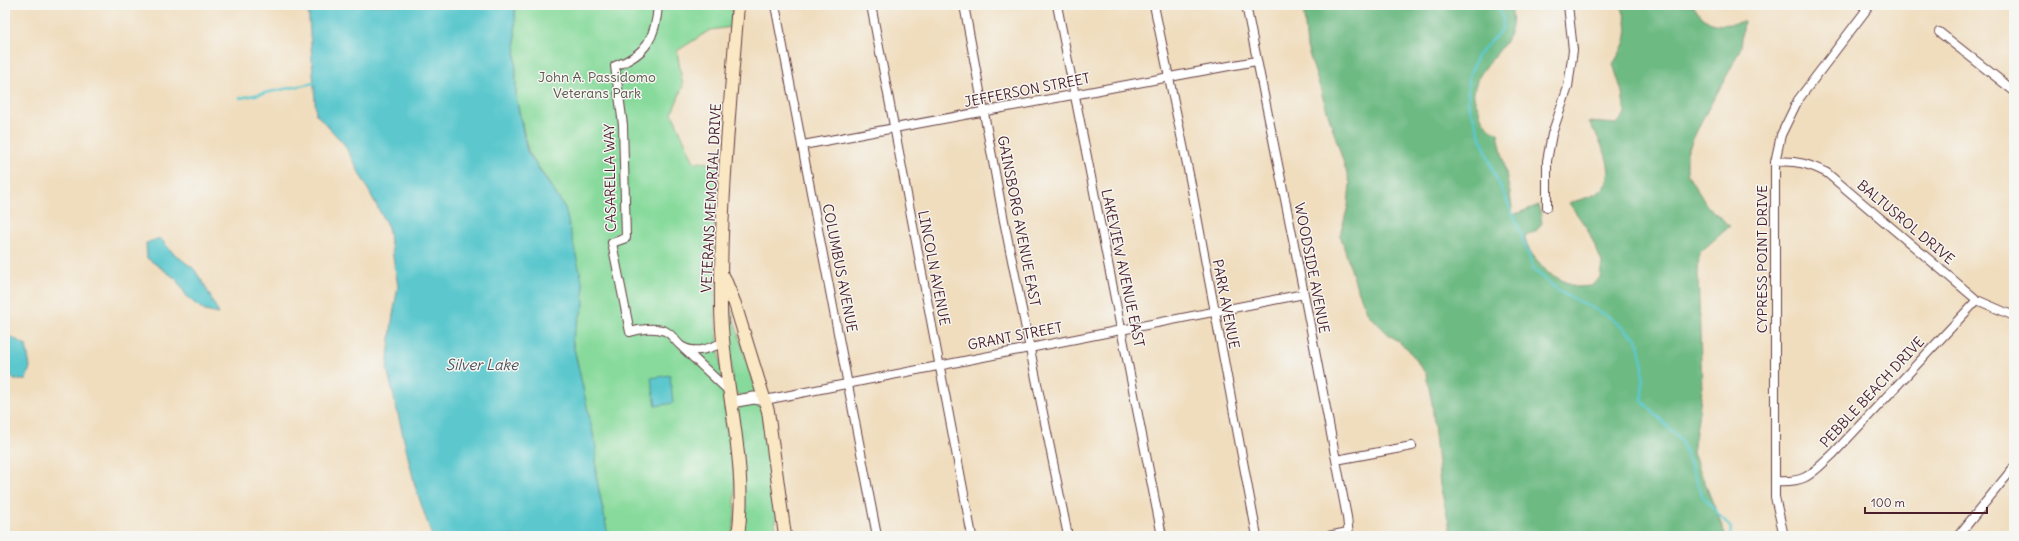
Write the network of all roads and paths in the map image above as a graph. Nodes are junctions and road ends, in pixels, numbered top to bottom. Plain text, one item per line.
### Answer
1 (658, 5) edge
2 (738, 5) edge
3 (776, 5) edge
4 (871, 5) edge
5 (964, 5) edge
6 (1058, 5) edge
7 (1154, 5) edge
8 (1246, 5) edge
9 (1568, 5) edge
10 (1865, 7) edge
11 (1939, 32) dead end
12 (1256, 61) junction
13 (1168, 76) junction
14 (2014, 92) edge
15 (1074, 94) junction
16 (985, 112) junction
17 (895, 129) junction
18 (803, 146) junction
19 (1775, 162) junction
20 (1547, 207) dead end
21 (722, 272) junction
22 (1304, 294) junction
23 (1977, 300) junction
24 (1214, 312) junction
25 (2014, 316) edge
26 (1122, 330) junction
27 (724, 342) junction
28 (681, 346) junction
29 (1031, 348) junction
30 (940, 366) junction
31 (849, 384) junction
32 (730, 397) junction
33 (765, 400) junction
34 (1412, 446) dead end
35 (1336, 460) junction
36 (2014, 467) edge
37 (1776, 481) junction
38 (1348, 534) edge
39 (738, 536) edge
40 (785, 536) edge
41 (877, 536) edge
42 (972, 536) edge
43 (1068, 536) edge
44 (1162, 536) edge
45 (1257, 536) edge
46 (1328, 536) edge
47 (1784, 536) edge
48 (1958, 536) edge

1 - 28 street, CASARELLA WAY
2 - 21 main road, VETERANS MEMORIAL DRIVE
3 - 18 street, COLUMBUS AVENUE
4 - 17 street, LINCOLN AVENUE
5 - 16 street, GAINSBORG AVENUE EAST
6 - 15 street, LAKEVIEW AVENUE EAST
7 - 13 street, PARK AVENUE
8 - 12 street, WOODSIDE AVENUE
9 - 20 street
10 - 19 street, CYPRESS POINT DRIVE
11 - 14 street
12 - 13 street, JEFFERSON STREET
12 - 22 street, WOODSIDE AVENUE
13 - 15 street, JEFFERSON STREET
13 - 24 street, PARK AVENUE
15 - 16 street, JEFFERSON STREET
15 - 26 street, LAKEVIEW AVENUE EAST
16 - 17 street, JEFFERSON STREET
16 - 29 street, GAINSBORG AVENUE EAST
17 - 18 street, JEFFERSON STREET
17 - 30 street, LINCOLN AVENUE
18 - 31 street, COLUMBUS AVENUE
19 - 23 street, BALTUSROL DRIVE
19 - 37 street, CYPRESS POINT DRIVE
21 - 27 main road, VETERANS MEMORIAL DRIVE
21 - 33 main road
22 - 24 street, GRANT STREET
22 - 35 street, WOODSIDE AVENUE
23 - 25 street, BALTUSROL DRIVE
23 - 37 street, PEBBLE BEACH DRIVE
24 - 26 street, GRANT STREET
24 - 45 street, PARK AVENUE
26 - 29 street, GRANT STREET
26 - 44 street, LAKEVIEW AVENUE EAST
27 - 28 street, CASARELLA WAY
27 - 32 main road, VETERANS MEMORIAL DRIVE
28 - 32 street
29 - 30 street, GRANT STREET
29 - 43 street, GAINSBORG AVENUE EAST
30 - 31 street, GRANT STREET
30 - 42 street, LINCOLN AVENUE
31 - 33 street, GRANT STREET
31 - 41 street, COLUMBUS AVENUE
32 - 33 street, GRANT STREET
32 - 39 main road, VETERANS MEMORIAL DRIVE
33 - 40 main road
34 - 35 street
35 - 38 street, WOODSIDE AVENUE
36 - 48 street
37 - 47 street, CYPRESS POINT DRIVE
38 - 46 street

